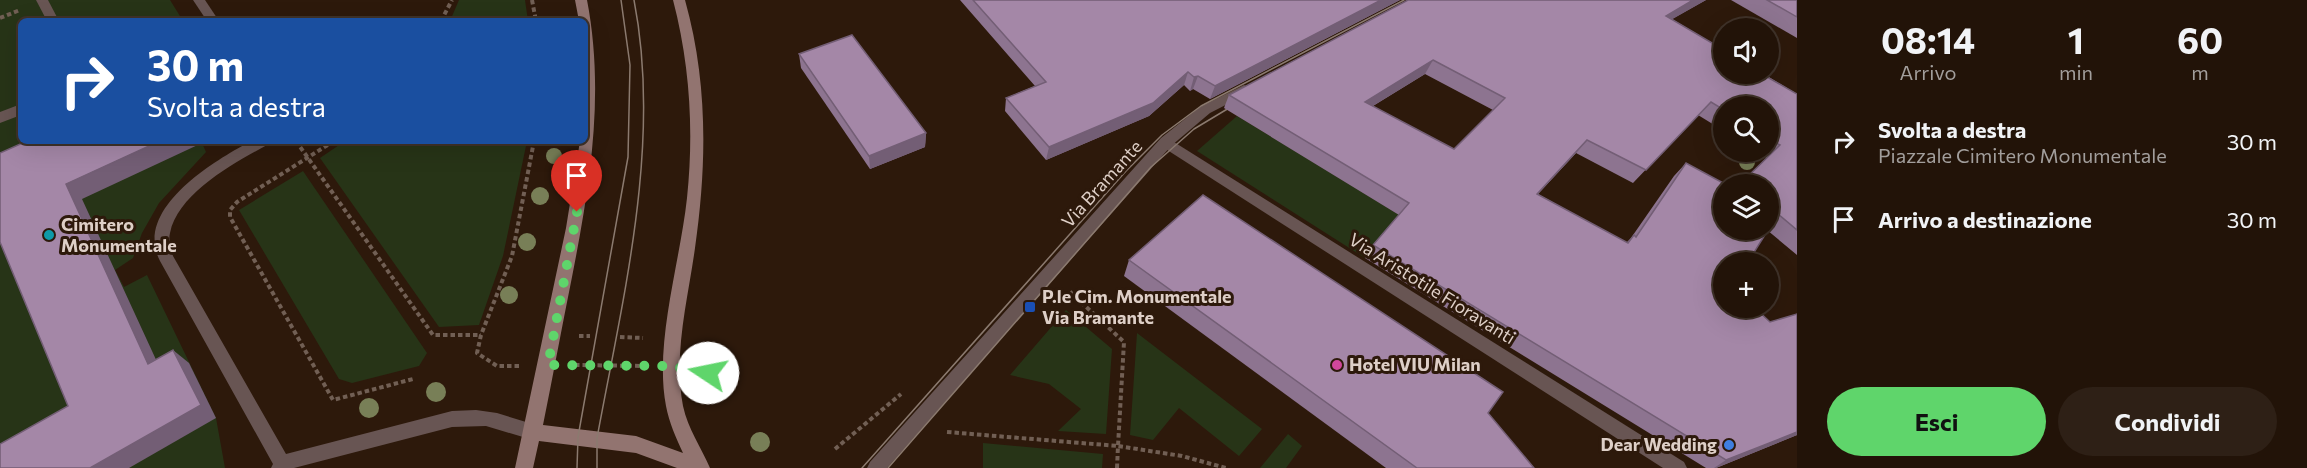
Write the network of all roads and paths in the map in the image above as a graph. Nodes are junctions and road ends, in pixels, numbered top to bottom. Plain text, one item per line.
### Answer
1 (42, 0) edge
2 (199, 0) edge
3 (452, 0) edge
4 (532, 0) edge
5 (581, 0) edge
6 (679, 0) edge
7 (51, 18) edge
8 (211, 18) edge
9 (443, 18) edge
10 (535, 18) edge
11 (584, 18) edge
12 (588, 54) edge
13 (1258, 82) edge
14 (18, 110) edge
15 (0, 118) edge
16 (1166, 142) junction
17 (256, 144) edge
18 (298, 144) edge
19 (329, 144) edge
20 (533, 144) edge
21 (308, 158) junction
22 (1066, 288) dead end
23 (481, 335) junction
24 (620, 337) dead end
25 (642, 338) dead end
26 (548, 365) junction
27 (670, 366) junction
28 (414, 379) dead end
29 (909, 388) dead end
30 (533, 432) junction
31 (947, 432) dead end
32 (1118, 446) junction
33 (835, 449) dead end
34 (281, 465) edge
35 (524, 468) edge
36 (694, 468) edge
37 (701, 468) edge
38 (876, 468) edge
39 (1117, 468) edge
40 (1226, 468) edge
41 (1678, 468) edge

1 - 7 street
2 - 8 street
3 - 9 path
4 - 10 path
5 - 11 main road
6 - 27 main road
12 - 26 main road
13 - 16 street, Via Bramante
14 - 15 street
16 - 38 street, Via Bramante
16 - 41 street, Via Aristotile Fioravanti
17 - 34 street
18 - 21 path
19 - 21 path
20 - 23 path
21 - 23 path
21 - 28 path
22 - 32 path
23 - 26 path
24 - 25 path
26 - 27 path
26 - 30 main road
27 - 37 main road
29 - 33 path
30 - 34 street
30 - 35 main road
30 - 36 main road
31 - 32 path
32 - 39 path
32 - 40 path

